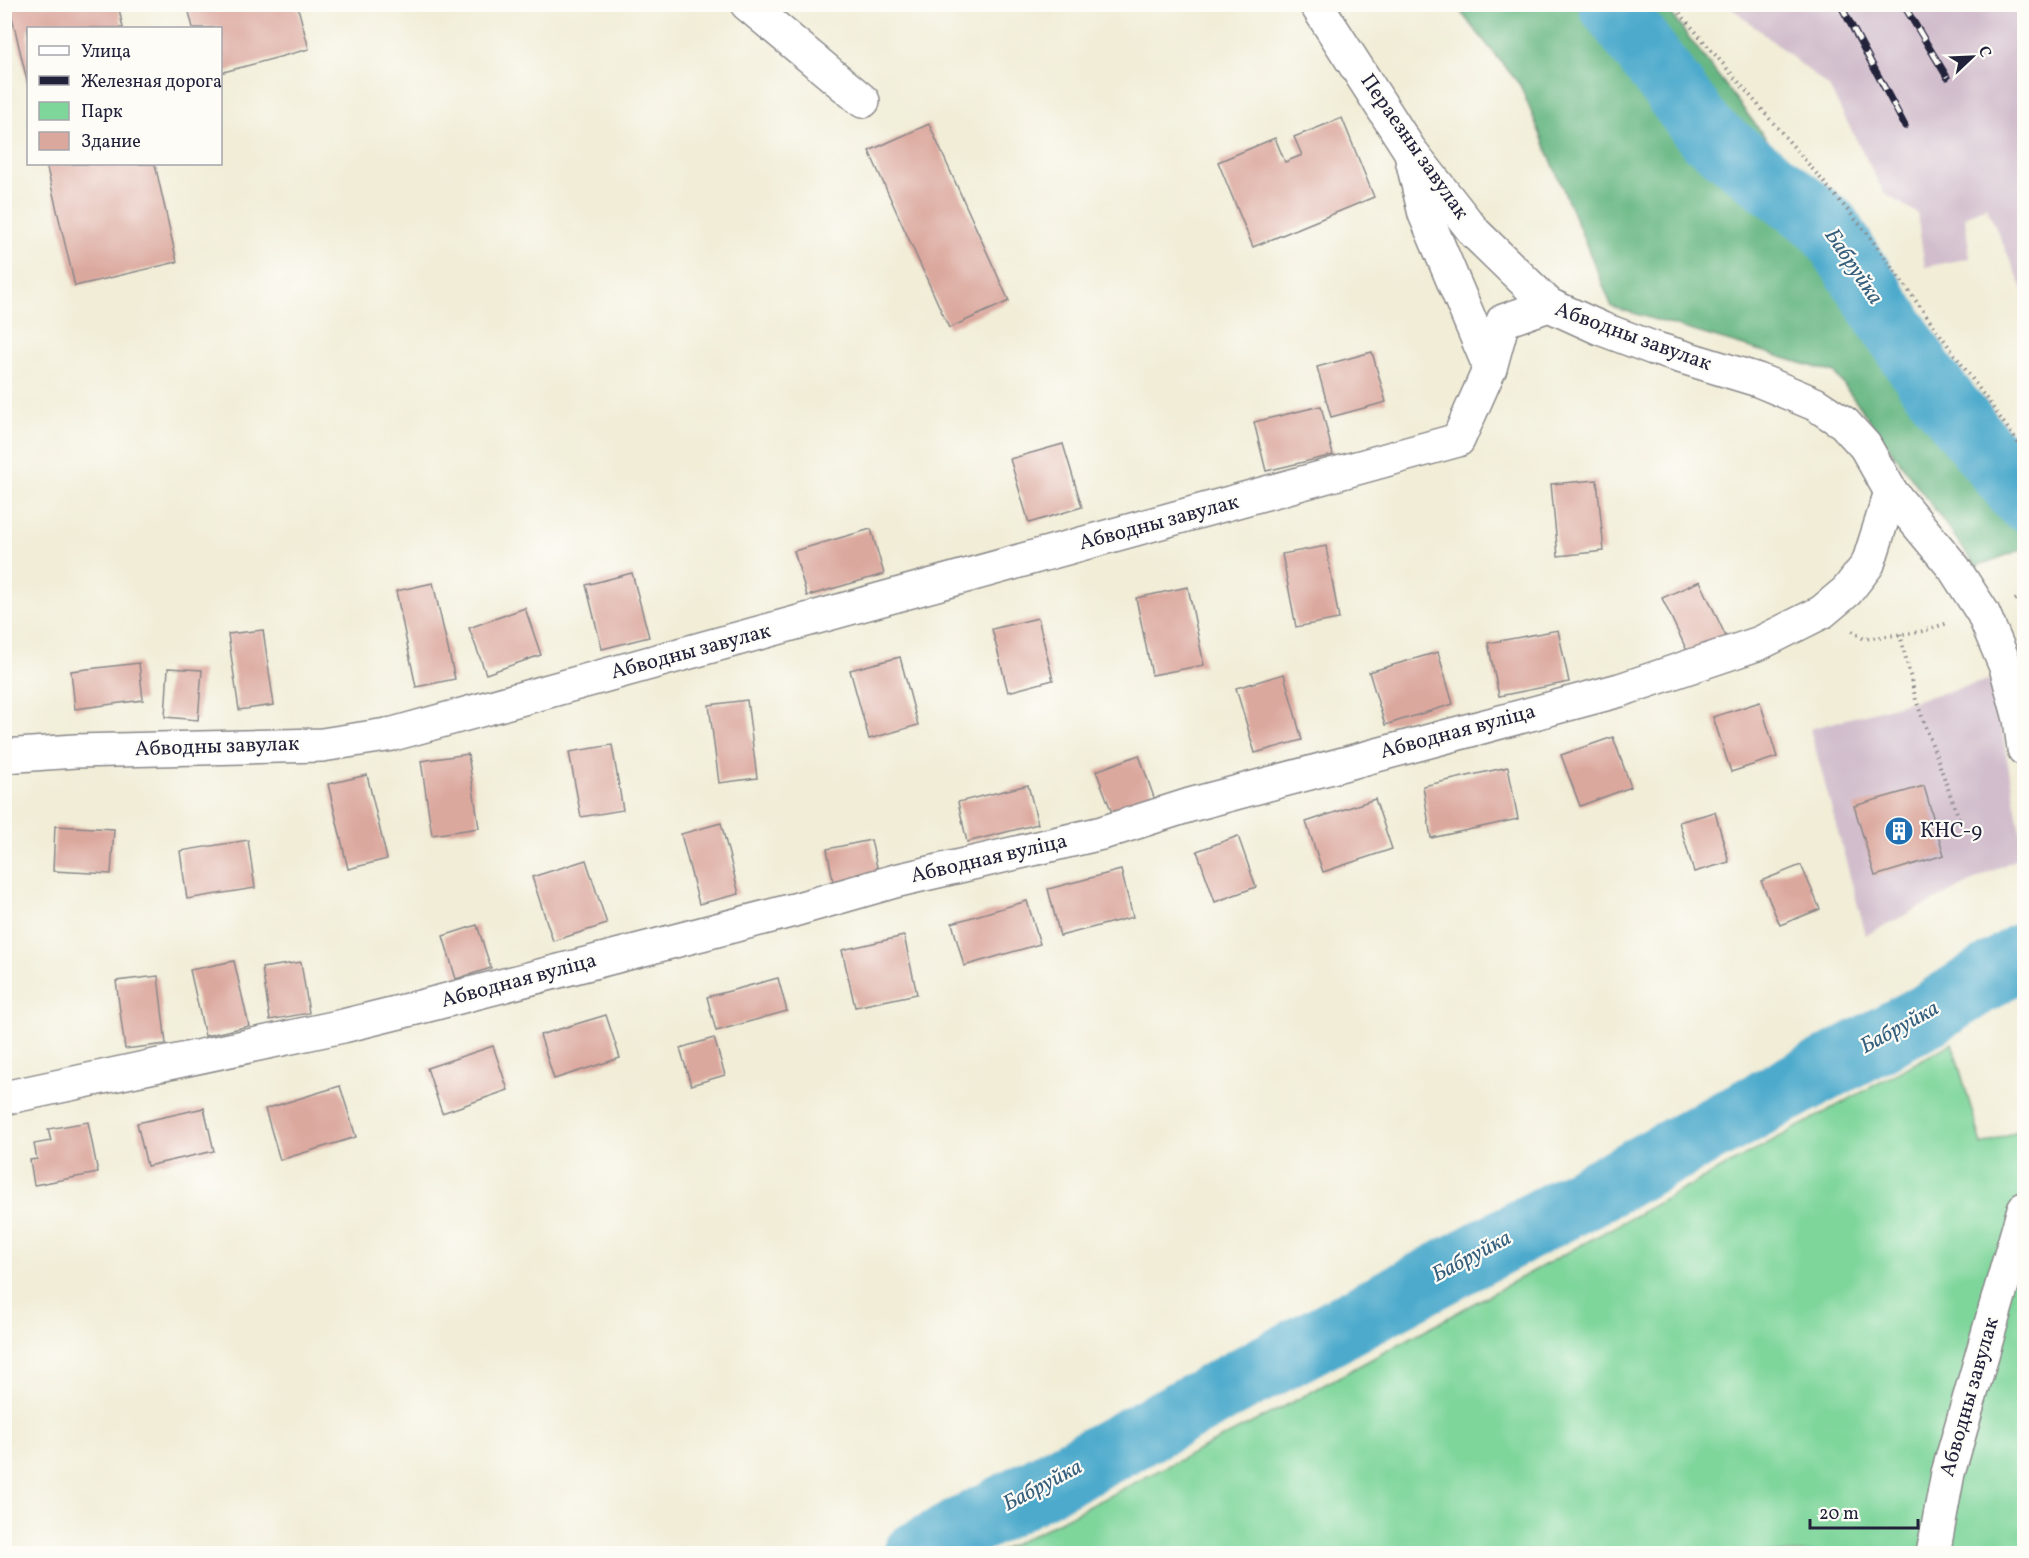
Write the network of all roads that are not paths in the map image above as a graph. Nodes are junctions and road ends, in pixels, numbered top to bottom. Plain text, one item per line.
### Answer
1 (747, 4) edge
2 (1316, 4) edge
3 (863, 101) dead end
4 (1409, 149) junction
5 (1549, 305) junction
6 (1490, 368) junction
7 (1891, 492) junction
8 (2025, 750) edge
9 (4, 756) edge
10 (4, 1098) edge
11 (2025, 1209) edge
12 (1933, 1554) edge

1 - 3 street
2 - 4 street, Пераезны завулак
4 - 5 street, Пераезны завулак
4 - 6 street
5 - 6 street, Абводны завулак
5 - 7 street, Абводны завулак
6 - 9 street, Абводны завулак
7 - 8 street, Абводны завулак
7 - 10 street, Абводная вуліца
11 - 12 street, Абводны завулак

